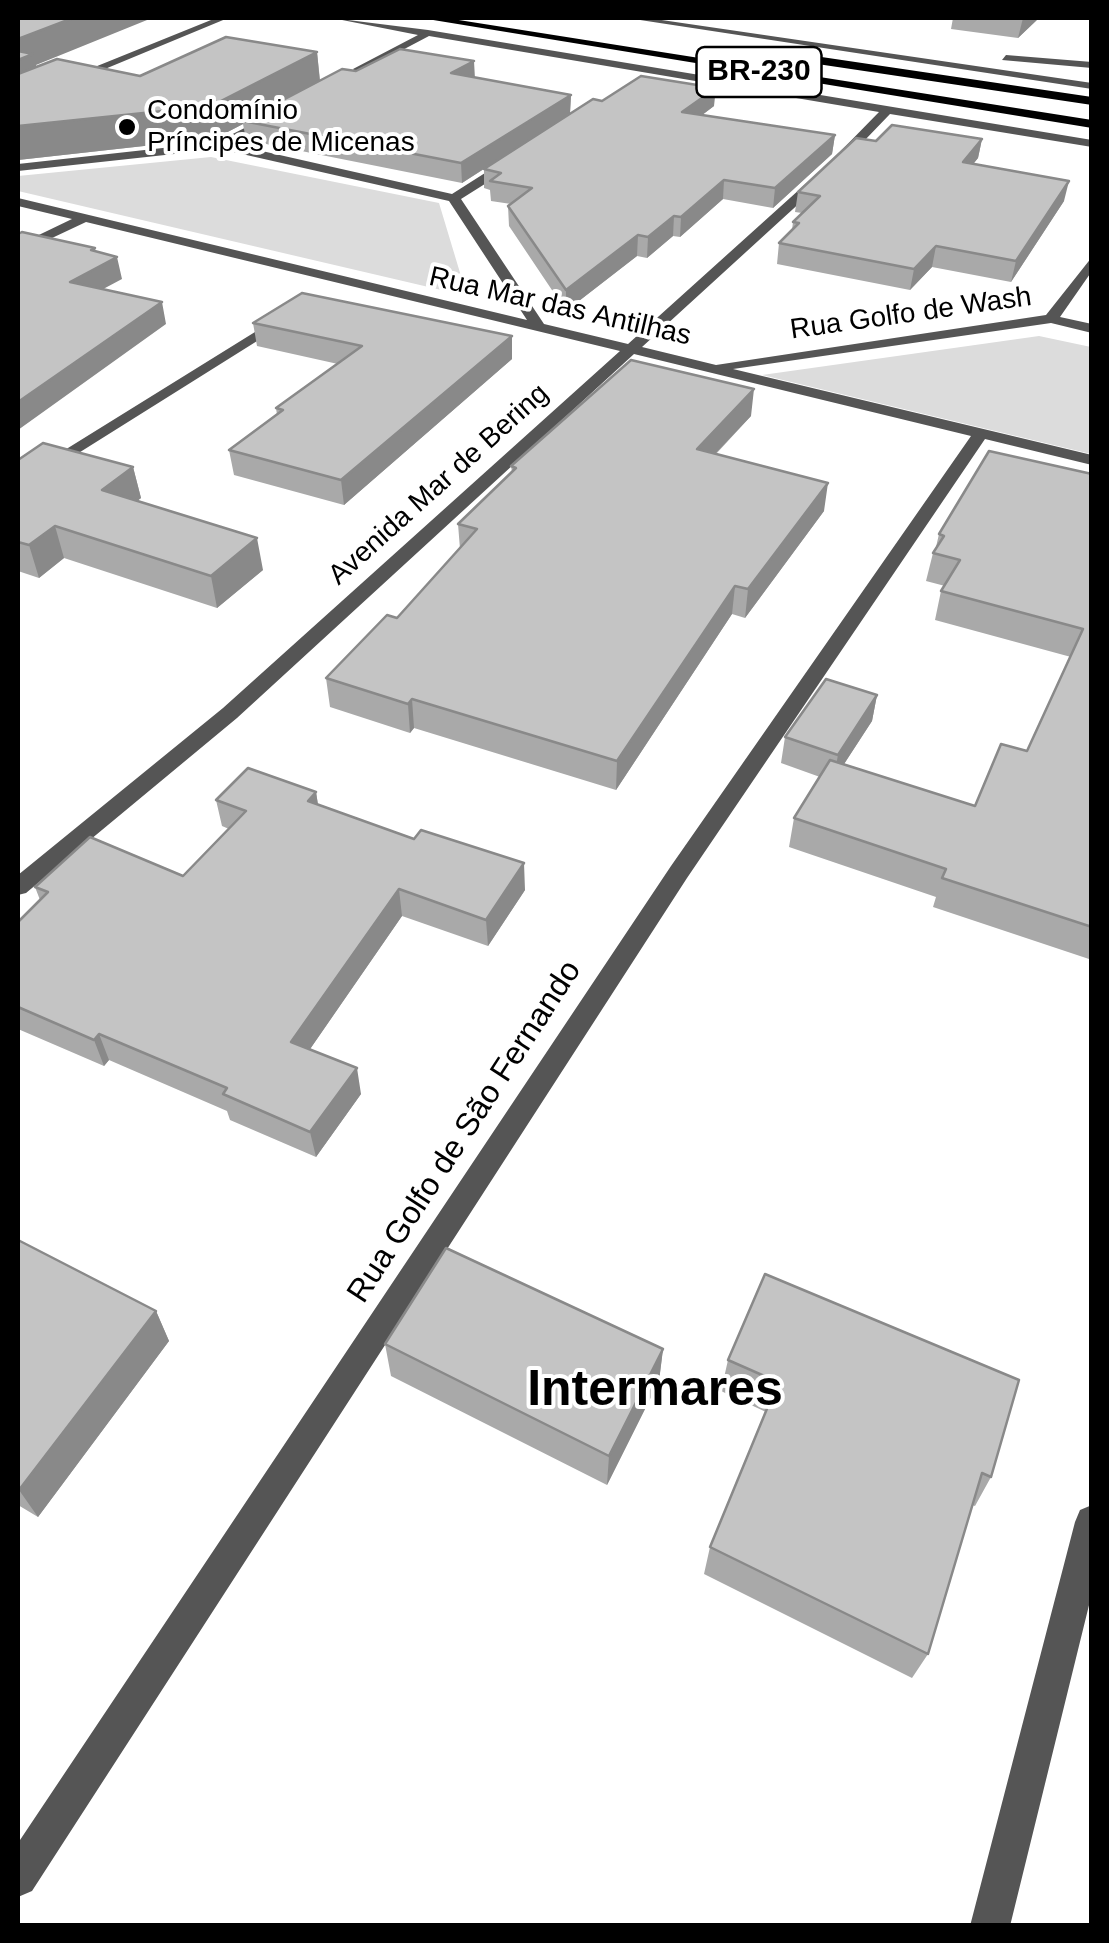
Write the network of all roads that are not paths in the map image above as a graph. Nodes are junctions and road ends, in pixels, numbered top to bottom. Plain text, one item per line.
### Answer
1 (223, 18) edge
2 (336, 18) edge
3 (427, 18) edge
4 (632, 18) edge
5 (614, 29) dead end
6 (428, 33) junction
7 (816, 45) junction
8 (1082, 53) dead end
9 (1073, 62) junction
10 (1092, 65) edge
11 (341, 80) edge
12 (1092, 86) edge
13 (1092, 101) edge
14 (18, 102) edge
15 (289, 108) edge
16 (887, 110) junction
17 (1092, 124) edge
18 (220, 144) junction
19 (1092, 144) edge
20 (522, 156) edge
21 (18, 168) edge
22 (454, 198) junction
23 (18, 202) edge
24 (82, 219) junction
25 (18, 250) edge
26 (1092, 261) edge
27 (342, 282) junction
28 (326, 292) dead end
29 (294, 312) edge
30 (1051, 319) junction
31 (538, 326) junction
32 (1092, 329) edge
33 (631, 347) junction
34 (709, 368) junction
35 (981, 433) junction
36 (1092, 460) edge
37 (18, 486) edge
38 (18, 888) edge
39 (1092, 1522) edge
40 (18, 1877) edge
41 (990, 1926) edge

1 - 14 street
2 - 6 street
3 - 17 highway, BR-230
4 - 7 street
5 - 13 highway, BR-230
6 - 11 street
6 - 16 street
7 - 9 street
7 - 12 street
8 - 9 street
9 - 10 street
15 - 18 street
16 - 19 street
16 - 33 street, Avenida Mar de Bering
18 - 21 street
18 - 22 street
20 - 22 street
22 - 31 street
23 - 24 street, Rua Mar das Antilhas
24 - 25 street
24 - 27 street, Rua Mar das Antilhas
26 - 30 street, Rua Golfo de Wash
27 - 28 street
27 - 31 street, Rua Mar das Antilhas
29 - 37 street
30 - 32 street
30 - 34 street, Rua Golfo de Wash
31 - 33 street, Rua Mar das Antilhas
33 - 34 street, Rua Mar das Antilhas
33 - 38 street, Avenida Mar de Bering
34 - 35 street, Rua Mar das Antilhas
35 - 36 street, Rua Mar das Antilhas
35 - 40 street, Rua Golfo de São Fernando
39 - 41 street

